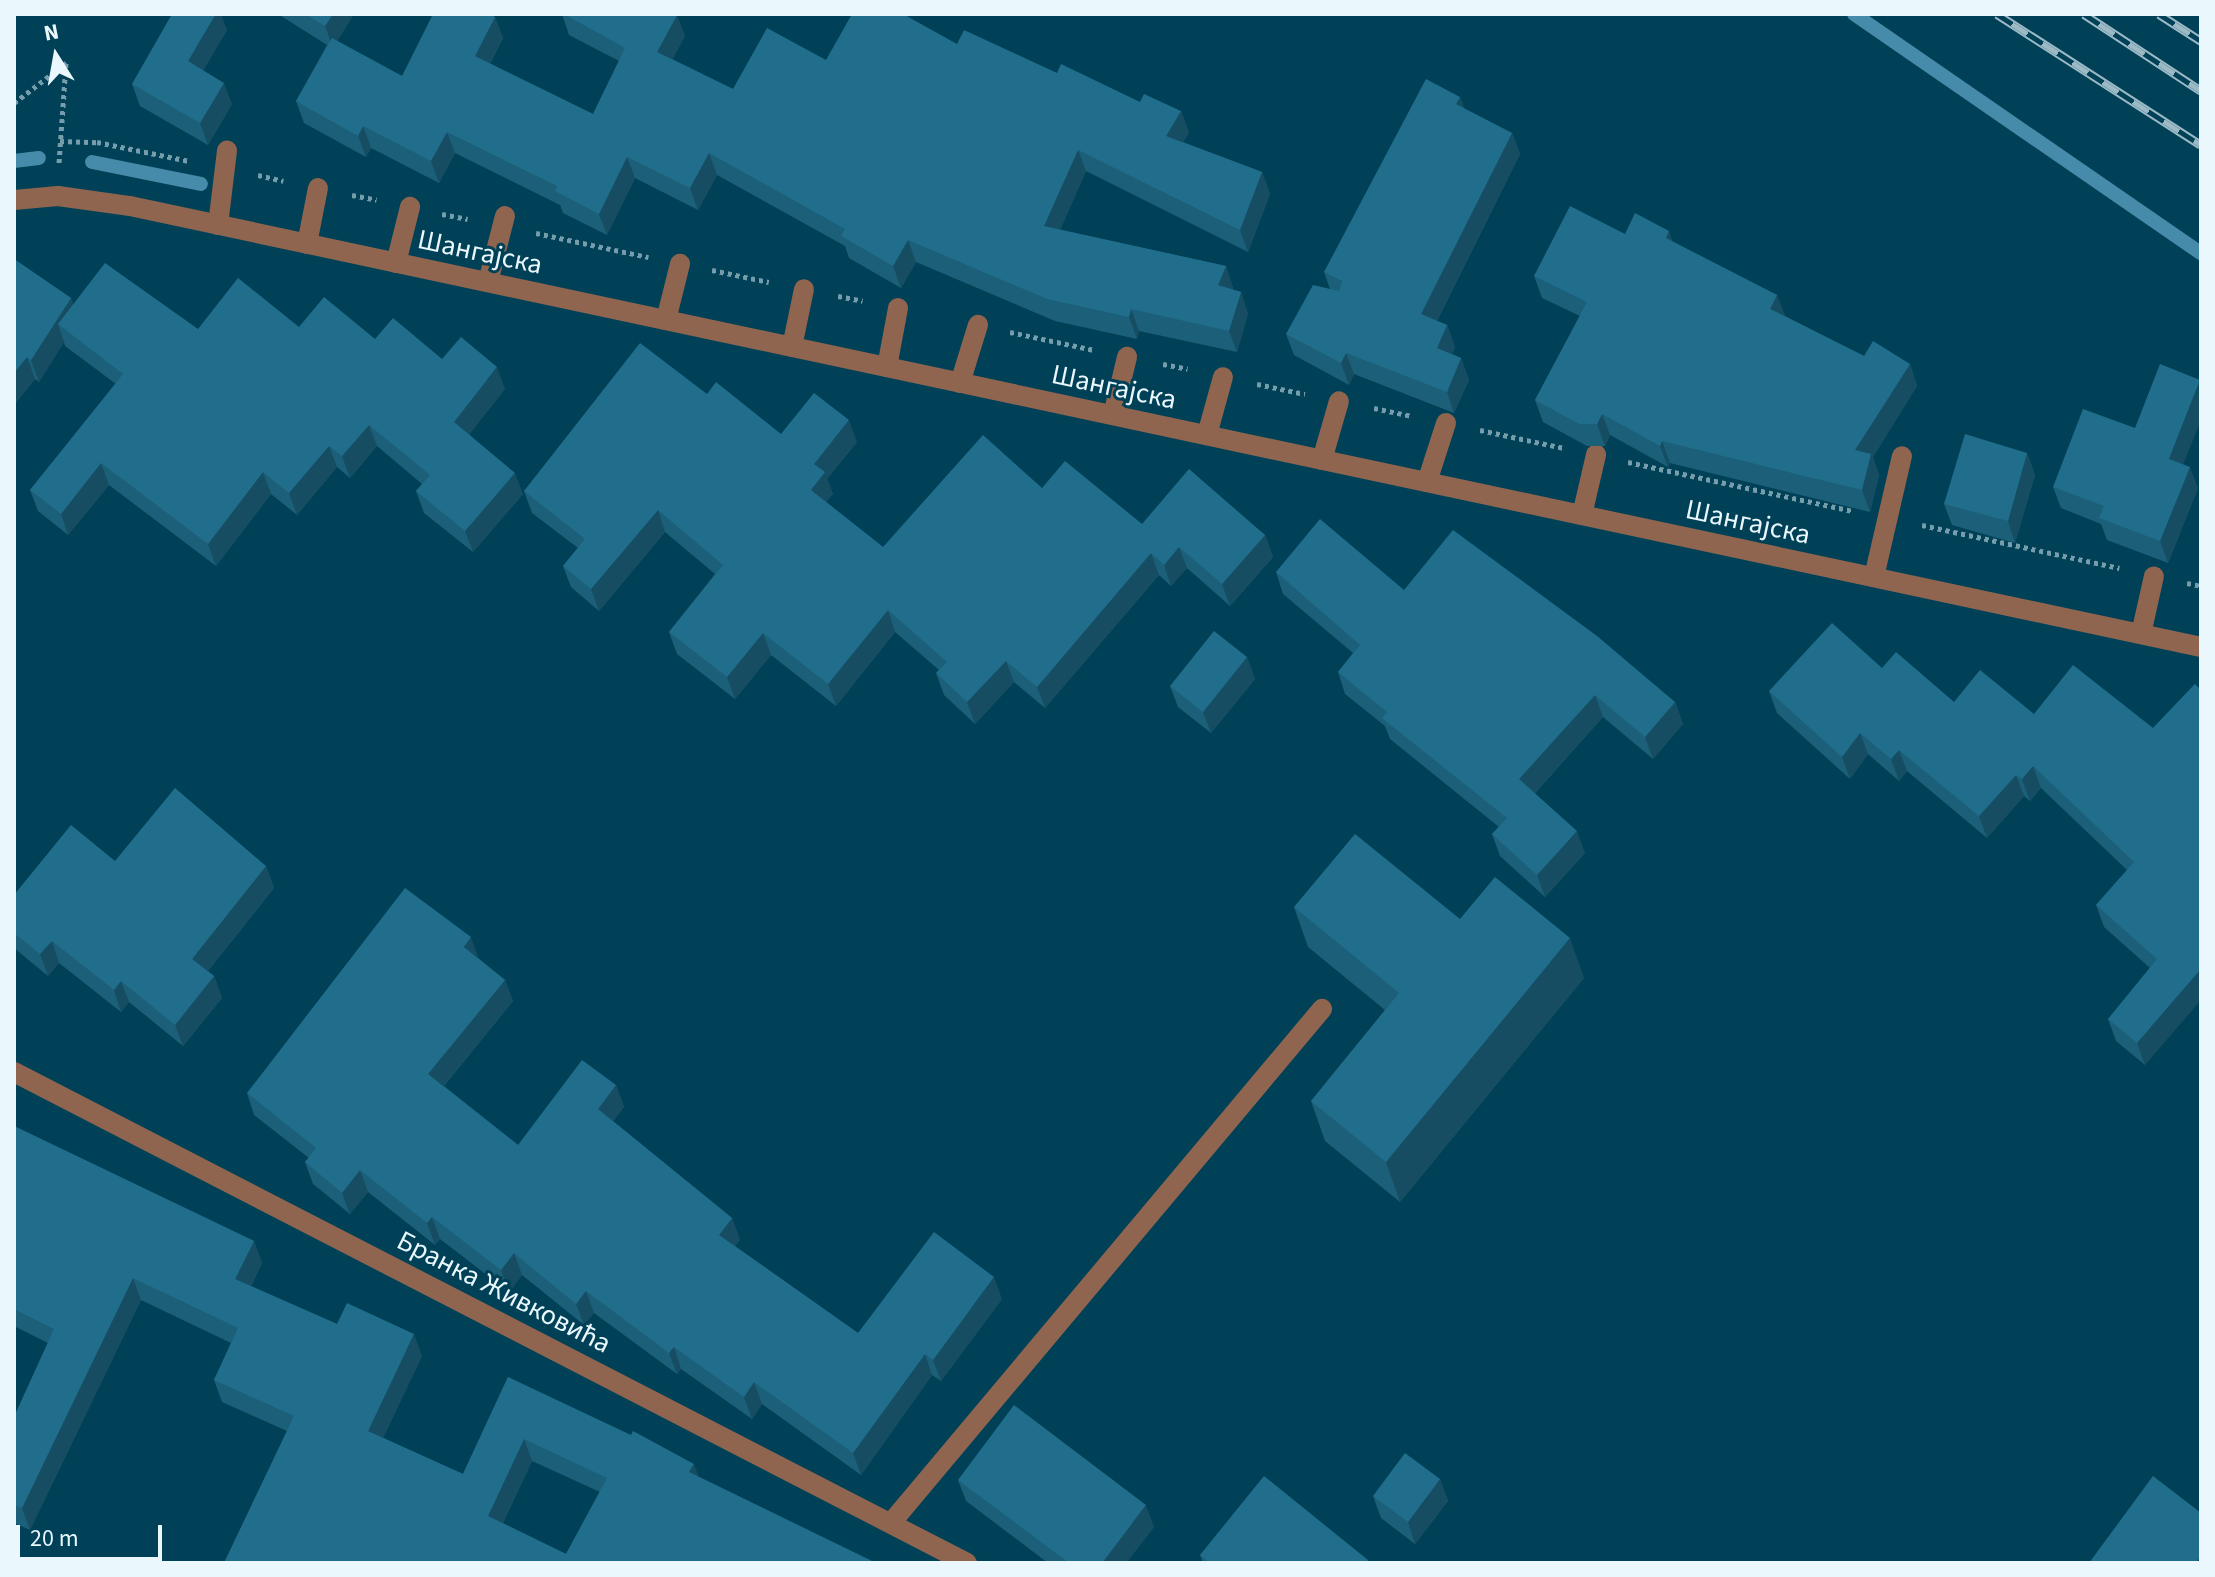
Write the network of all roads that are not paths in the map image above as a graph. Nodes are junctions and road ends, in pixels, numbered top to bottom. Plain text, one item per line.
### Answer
1 (227, 151) dead end
2 (318, 188) dead end
3 (14, 200) edge
4 (410, 207) dead end
5 (505, 216) dead end
6 (218, 225) junction
7 (307, 244) junction
8 (396, 263) junction
9 (680, 264) dead end
10 (488, 282) junction
11 (804, 289) dead end
12 (898, 308) dead end
13 (666, 320) junction
14 (978, 325) dead end
15 (792, 347) junction
16 (1127, 357) dead end
17 (887, 367) junction
18 (1223, 377) dead end
19 (960, 383) junction
20 (1339, 401) dead end
21 (1113, 415) junction
22 (1446, 423) dead end
23 (1207, 435) junction
24 (1596, 455) dead end
25 (1902, 456) dead end
26 (1322, 460) junction
27 (1427, 482) junction
28 (1582, 515) junction
29 (2154, 576) dead end
30 (1874, 577) junction
31 (2141, 634) junction
32 (2201, 647) edge
33 (1322, 1009) dead end
34 (14, 1072) edge
35 (891, 1523) junction
36 (967, 1563) edge

1 - 6 street
2 - 7 street
3 - 6 street, Шангајска
4 - 8 street
5 - 10 street
6 - 7 street, Шангајска
7 - 8 street, Шангајска
8 - 10 street, Шангајска
9 - 13 street
10 - 13 street, Шангајска
11 - 15 street
12 - 17 street
13 - 15 street, Шангајска
14 - 19 street
15 - 17 street, Шангајска
16 - 21 street
17 - 19 street, Шангајска
18 - 23 street
19 - 21 street, Шангајска
20 - 26 street
21 - 23 street, Шангајска
22 - 27 street
23 - 26 street, Шангајска
24 - 28 street
25 - 30 street
26 - 27 street, Шангајска
27 - 28 street, Шангајска
28 - 30 street, Шангајска
29 - 31 street
30 - 31 street, Шангајска
31 - 32 street, Шангајска
33 - 35 street
34 - 35 street, Бранка Живковића
35 - 36 street, Бранка Живковића

